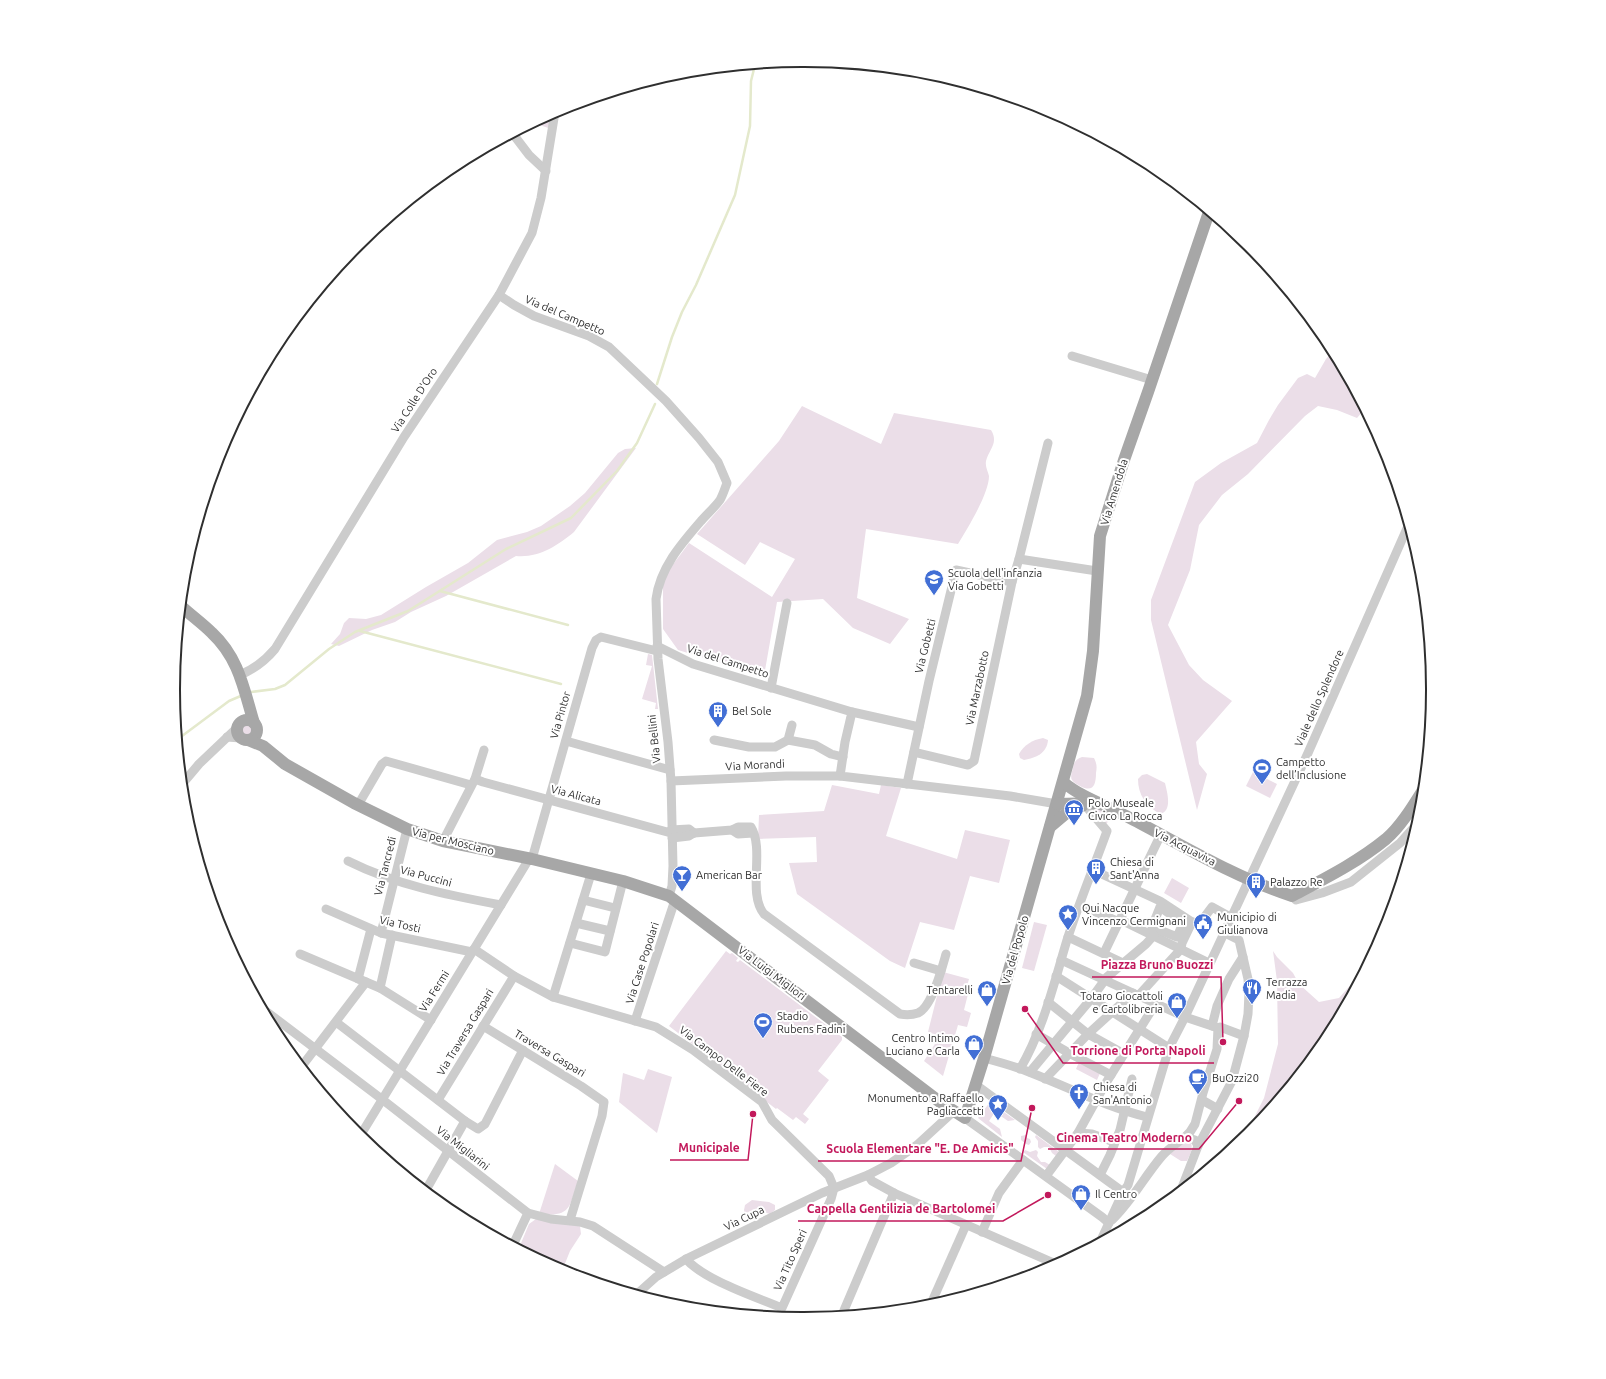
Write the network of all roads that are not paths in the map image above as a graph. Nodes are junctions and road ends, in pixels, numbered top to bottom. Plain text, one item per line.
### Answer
1 (554, 119) edge
2 (516, 138) edge
3 (546, 171) junction
4 (1207, 216) edge
5 (499, 295) junction
6 (1072, 356) dead end
7 (1152, 380) junction
8 (1048, 443) dead end
9 (1405, 533) edge
10 (1019, 559) junction
11 (1097, 571) junction
12 (1012, 582) junction
13 (787, 603) dead end
14 (186, 610) edge
15 (657, 649) junction
16 (240, 675) junction
17 (771, 688) junction
18 (852, 712) junction
19 (792, 725) dead end
20 (919, 728) junction
21 (247, 730) junction
22 (714, 740) dead end
23 (788, 740) junction
24 (566, 741) junction
25 (484, 750) dead end
26 (914, 752) junction
27 (843, 757) junction
28 (670, 770) junction
29 (840, 776) junction
30 (187, 778) edge
31 (671, 781) junction
32 (473, 782) junction
33 (1063, 782) junction
34 (907, 784) junction
35 (1058, 799) junction
36 (549, 800) junction
37 (1085, 800) junction
38 (1416, 801) edge
39 (358, 805) junction
40 (1050, 827) junction
41 (407, 829) junction
42 (671, 834) junction
43 (1161, 834) junction
44 (1408, 834) edge
45 (443, 841) junction
46 (531, 859) junction
47 (348, 861) dead end
48 (1092, 870) junction
49 (591, 874) junction
50 (1249, 878) junction
51 (395, 881) junction
52 (623, 881) junction
53 (1135, 889) junction
54 (1292, 896) junction
55 (672, 898) junction
56 (583, 900) junction
57 (1160, 904) junction
58 (501, 905) junction
59 (1080, 905) junction
60 (615, 908) junction
61 (326, 909) dead end
62 (1232, 918) junction
63 (1119, 922) junction
64 (1192, 922) junction
65 (576, 923) junction
66 (371, 929) junction
67 (610, 931) junction
68 (381, 933) junction
69 (1150, 933) junction
70 (1225, 933) junction
71 (392, 935) junction
72 (1068, 937) junction
73 (570, 943) junction
74 (1181, 949) junction
75 (473, 951) junction
76 (300, 954) dead end
77 (946, 954) dead end
78 (1104, 954) junction
79 (1243, 957) junction
80 (1061, 960) junction
81 (914, 963) dead end
82 (1209, 963) junction
83 (1123, 964) junction
84 (941, 971) junction
85 (514, 976) junction
86 (1056, 976) junction
87 (1105, 980) junction
88 (362, 981) junction
89 (380, 988) junction
90 (1136, 994) junction
91 (553, 997) junction
92 (1091, 999) junction
93 (1048, 1002) junction
94 (1156, 1003) junction
95 (1111, 1012) junction
96 (274, 1017) edge
97 (1185, 1017) junction
98 (431, 1020) junction
99 (636, 1021) junction
100 (1072, 1021) junction
101 (336, 1022) junction
102 (483, 1026) junction
103 (1215, 1027) junction
104 (1139, 1030) junction
105 (1036, 1034) junction
106 (1088, 1034) junction
107 (1244, 1036) junction
108 (1053, 1044) junction
109 (316, 1048) junction
110 (1169, 1048) junction
111 (523, 1050) junction
112 (1069, 1053) junction
113 (1124, 1054) junction
114 (984, 1058) junction
115 (305, 1062) edge
116 (1020, 1069) junction
117 (400, 1071) junction
118 (1030, 1072) junction
119 (1111, 1075) junction
120 (1045, 1079) junction
121 (1132, 1079) dead end
122 (976, 1085) junction
123 (383, 1100) junction
124 (438, 1100) junction
125 (1202, 1100) junction
126 (1096, 1101) junction
127 (1218, 1109) junction
128 (953, 1112) junction
129 (1125, 1112) junction
130 (1147, 1117) junction
131 (965, 1118) junction
132 (465, 1121) junction
133 (364, 1130) edge
134 (1078, 1132) junction
135 (1185, 1137) junction
136 (1114, 1142) junction
137 (1198, 1146) junction
138 (1065, 1150) junction
139 (448, 1152) junction
140 (1023, 1160) junction
141 (868, 1174) junction
142 (1100, 1175) junction
143 (1046, 1176) junction
144 (1184, 1181) edge
145 (1143, 1182) junction
146 (428, 1186) edge
147 (834, 1188) junction
148 (1123, 1192) junction
149 (894, 1193) junction
150 (1121, 1212) junction
151 (528, 1214) junction
152 (570, 1220) junction
153 (1109, 1223) junction
154 (966, 1225) junction
155 (982, 1232) junction
156 (1104, 1234) edge
157 (515, 1241) edge
158 (686, 1259) junction
159 (1049, 1261) edge
160 (664, 1272) junction
161 (641, 1291) edge
162 (934, 1298) edge
163 (844, 1311) edge

1 - 3 street, Via Colle D'Oro
2 - 3 street
3 - 5 street, Via Colle D'Oro
4 - 7 main road, Via Amendola
5 - 15 street, Via del Campetto
5 - 16 street, Via Colle D'Oro
6 - 7 street
7 - 11 main road, Via Amendola
8 - 10 street, Via Marzabotto
9 - 50 street, Viale dello Splendore
10 - 11 street
10 - 12 street, Via Marzabotto
11 - 33 main road, Via Amendola
12 - 20 street, Via Gobetti
12 - 26 street, Via Marzabotto
13 - 17 street
14 - 16 main road
15 - 17 street, Via del Campetto
15 - 24 street, Via Pintor
15 - 28 street, Via Bellini
16 - 21 main road
17 - 18 street, Via del Campetto
18 - 20 street, Via del Campetto
18 - 27 street
19 - 23 street
20 - 26 street, Via Gobetti
21 - 30 street
21 - 39 main road, Via per Mosciano
22 - 23 street
23 - 27 street
24 - 28 street
24 - 36 street, Via Pintor
25 - 32 street
26 - 34 street, Via Gobetti
27 - 29 street
28 - 31 street, Via Bellini
29 - 31 street, Via Morandi
29 - 34 street
31 - 42 street, Via Bellini
32 - 36 street, Via Alicata
32 - 39 street, Via Alicata
32 - 45 street
33 - 35 main road, Via del Popolo
33 - 37 main road, Via Acquaviva
34 - 35 street
35 - 37 main road, Via Acquaviva
35 - 40 main road, Via del Popolo
36 - 42 street, Via Alicata
36 - 46 street, Via Pintor
37 - 40 main road
37 - 43 main road, Via Acquaviva
37 - 48 street
38 - 54 main road
39 - 41 main road, Via per Mosciano
40 - 114 main road, Via del Popolo
41 - 45 main road, Via per Mosciano
41 - 51 street, Via Tancredi
42 - 55 street, Via Bellini
42 - 84 street, Via Alicata
43 - 50 main road, Via Acquaviva
43 - 53 street
44 - 54 street
45 - 46 main road, Via per Mosciano
46 - 49 main road, Via per Mosciano
46 - 58 street, Via Fermi
47 - 51 street, Via Puccini
48 - 53 street
48 - 59 street
49 - 52 main road, Via per Mosciano
49 - 56 street
50 - 54 main road, Via Acquaviva
50 - 62 street, Viale dello Splendore
51 - 58 street, Via Puccini
51 - 68 street, Via Tancredi
52 - 55 main road, Via per Mosciano
52 - 60 street
53 - 57 street
53 - 63 street
55 - 99 street, Via Case Popolari
55 - 128 main road, Via Luigi Migliori
56 - 60 street
56 - 65 street
57 - 64 street
57 - 69 street
58 - 75 street, Via Fermi
59 - 63 street
59 - 72 street
60 - 67 street
61 - 66 street, Via Tosti
62 - 64 street
62 - 70 street, Viale dello Splendore
63 - 69 street
63 - 78 street
64 - 74 street
65 - 67 street
65 - 73 street
66 - 68 street, Via Tosti
66 - 88 street
67 - 73 street
68 - 71 street, Via Tosti
69 - 74 street
69 - 83 street
70 - 79 street
70 - 82 street, Viale dello Splendore
71 - 75 street, Via Tosti
71 - 89 street
72 - 78 street
72 - 80 street
73 - 91 street
74 - 82 street
74 - 90 street
75 - 85 street
75 - 98 street, Via Fermi
76 - 88 street
77 - 84 street
78 - 83 street
79 - 103 street
79 - 107 street
80 - 86 street
80 - 87 street
81 - 84 street
82 - 97 street, Viale dello Splendore
83 - 87 street
85 - 91 street
85 - 102 street, Via Traversa Gaspari
86 - 92 street
86 - 93 street
87 - 90 street
87 - 92 street
88 - 89 street
88 - 101 street
89 - 98 street
90 - 94 street
90 - 95 street
91 - 99 street, Via Case Popolari
92 - 95 street
92 - 100 street
93 - 100 street
93 - 105 street
94 - 97 street
94 - 104 street
95 - 104 street
95 - 106 street
96 - 109 street, Via Migliarini
97 - 103 street
97 - 110 street, Viale dello Splendore
98 - 117 street, Via Fermi
99 - 147 street, Via Campo Delle Fiere
100 - 106 street
100 - 108 street
101 - 109 street
101 - 117 street
102 - 111 street, Traversa Gaspari
102 - 124 street, Via Traversa Gaspari
103 - 107 street
103 - 125 street
104 - 110 street
104 - 113 street
105 - 108 street
105 - 116 street
106 - 112 street
106 - 113 street
107 - 127 street
108 - 112 street
108 - 118 street
109 - 115 street
109 - 123 street, Via Migliarini
110 - 130 street, Viale dello Splendore
111 - 132 street
111 - 152 street, Traversa Gaspari
112 - 119 street
112 - 120 street
113 - 119 street
114 - 116 street
114 - 122 main road, Via del Popolo
116 - 118 street
117 - 123 street, Via Fermi
117 - 124 street
118 - 120 street
119 - 126 street
120 - 126 street
121 - 129 street
122 - 131 main road, Via del Popolo
122 - 138 street
123 - 133 street, Via Fermi
123 - 139 street, Via Migliarini
124 - 132 street
125 - 127 street
125 - 135 street
126 - 129 street
126 - 134 street
127 - 137 street
128 - 131 main road, Via Luigi Migliori
128 - 141 street, Via Cupa
129 - 130 street
129 - 136 street
130 - 148 street, Viale dello Splendore
131 - 140 street
132 - 139 street
134 - 136 street
134 - 138 street
135 - 137 street
135 - 145 street
136 - 142 street
137 - 144 street
138 - 142 street
138 - 143 street
139 - 146 street
139 - 151 street, Via Migliarini
140 - 143 street
140 - 155 street
141 - 147 street, Via Cupa
141 - 149 street
142 - 148 street
143 - 153 street
145 - 148 street
145 - 150 street
147 - 158 street, Via Cupa
147 - 158 street, Via Tito Speri
148 - 150 street
148 - 153 street, Viale dello Splendore
149 - 154 street
149 - 163 street
150 - 153 street
151 - 152 street, Via Migliarini
151 - 157 street
152 - 160 street, Via Migliarini
153 - 156 street, Viale dello Splendore
154 - 155 street
154 - 162 street
155 - 159 street
158 - 160 street, Via Cupa
160 - 161 street, Via Cupa

